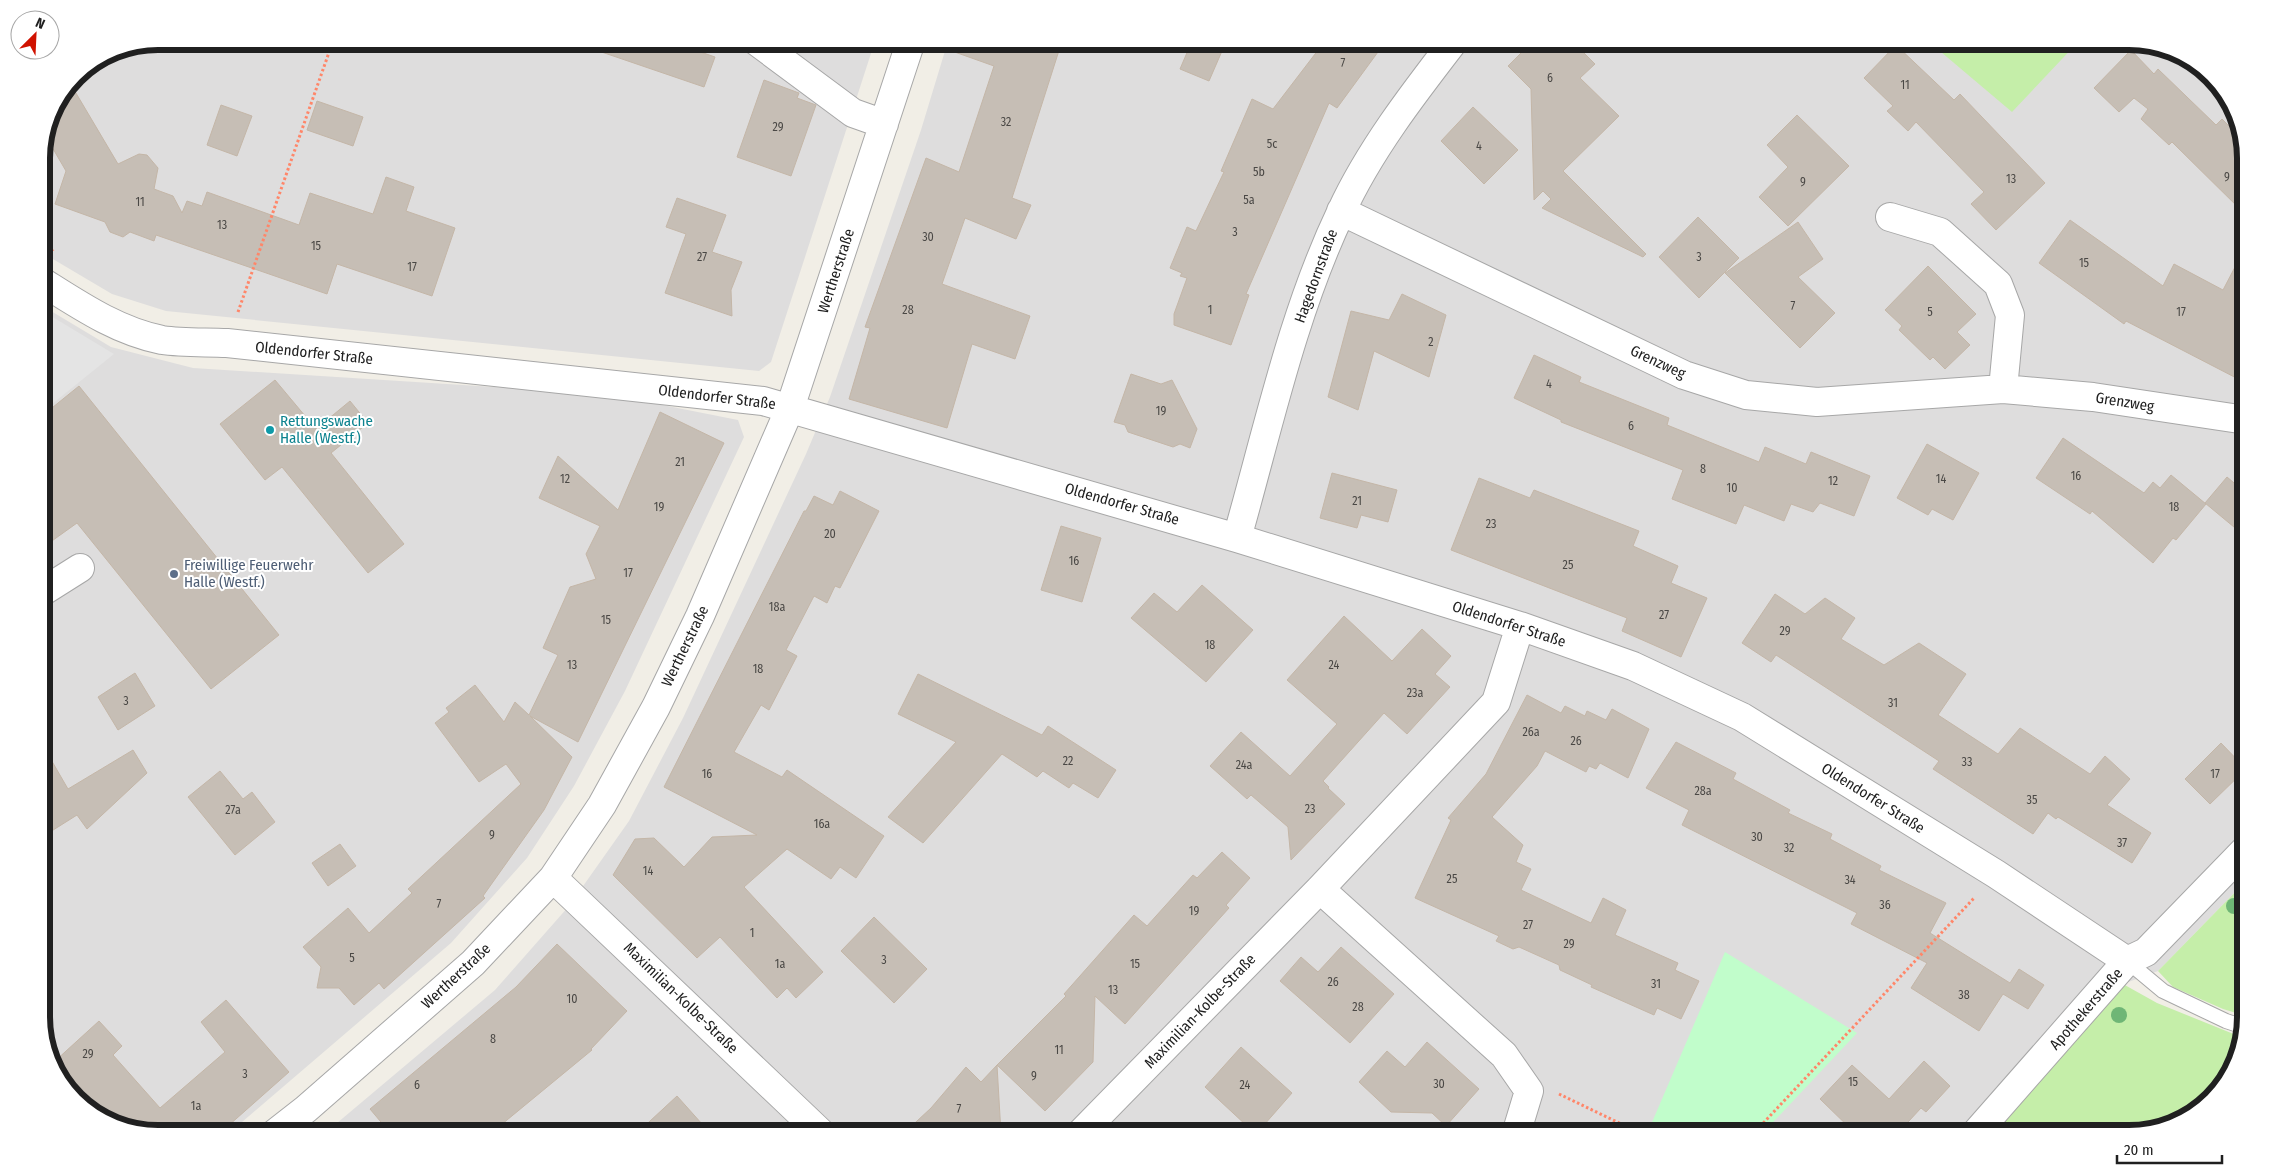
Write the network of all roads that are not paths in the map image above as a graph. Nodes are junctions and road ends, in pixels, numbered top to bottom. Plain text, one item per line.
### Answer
1 (768, 50) edge
2 (908, 50) edge
3 (1448, 50) edge
4 (884, 124) junction
5 (1341, 211) junction
6 (1890, 217) dead end
7 (50, 286) edge
8 (2003, 389) junction
9 (790, 408) junction
10 (2237, 419) edge
11 (1237, 538) junction
12 (80, 568) dead end
13 (50, 587) edge
14 (1520, 626) junction
15 (2237, 858) edge
16 (553, 878) junction
17 (1320, 889) junction
18 (2127, 962) junction
19 (2237, 1025) edge
20 (286, 1125) edge
21 (804, 1125) edge
22 (1089, 1125) edge
23 (1519, 1125) edge
24 (1983, 1125) edge

1 - 4 street
2 - 4 street, Wertherstraße
3 - 5 street, Hagedornstraße
4 - 9 street, Wertherstraße
5 - 8 street, Grenzweg
5 - 11 street, Hagedornstraße
6 - 8 street
7 - 9 street, Oldendorfer Straße
8 - 10 street, Grenzweg
9 - 11 street, Oldendorfer Straße
9 - 16 street, Wertherstraße
11 - 14 street, Oldendorfer Straße
12 - 13 street
14 - 17 street, Maximilian-Kolbe-Straße
14 - 18 street, Oldendorfer Straße
15 - 18 street, Apothekerstraße
16 - 20 street, Wertherstraße
16 - 21 street, Maximilian-Kolbe-Straße
17 - 22 street, Maximilian-Kolbe-Straße
17 - 23 street
18 - 19 lane
18 - 24 street, Apothekerstraße

